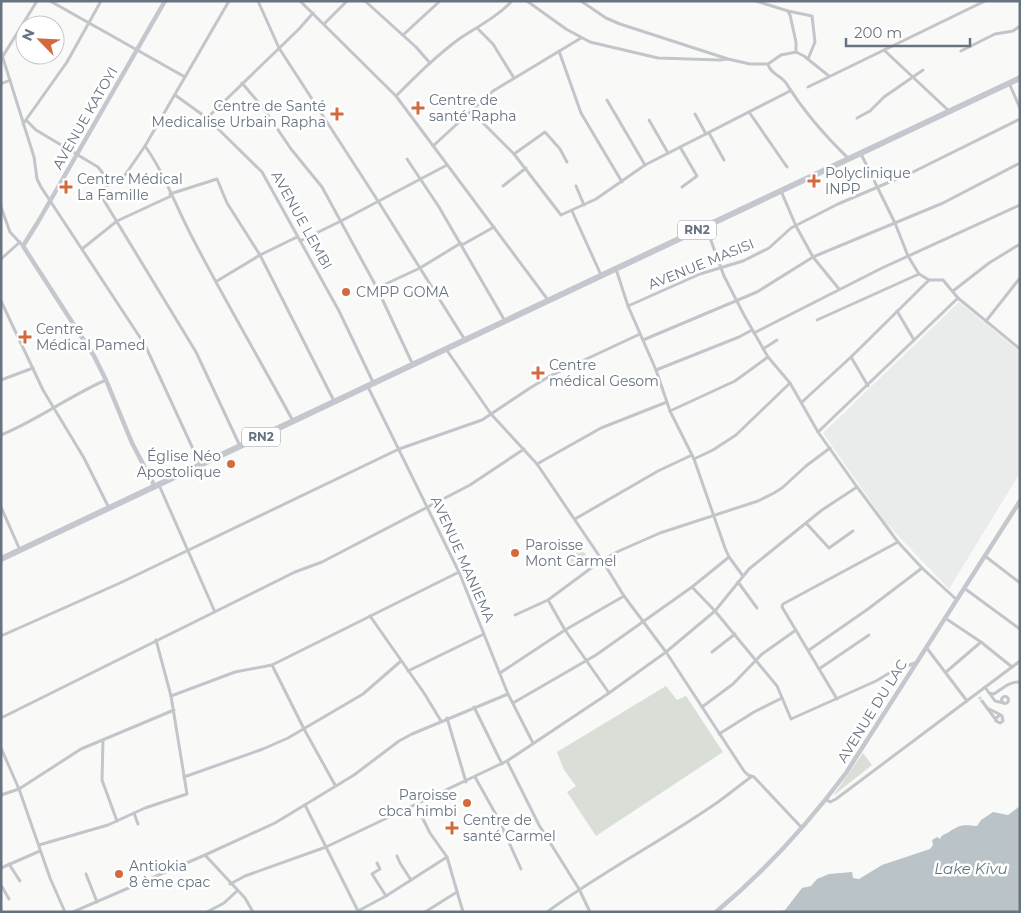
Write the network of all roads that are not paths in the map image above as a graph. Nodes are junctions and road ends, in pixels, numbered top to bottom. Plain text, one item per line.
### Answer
1 (37, 1) edge
2 (50, 1) edge
3 (101, 1) edge
4 (165, 1) edge
5 (228, 1) edge
6 (258, 1) edge
7 (300, 1) edge
8 (347, 1) edge
9 (440, 1) edge
10 (512, 1) edge
11 (527, 1) edge
12 (581, 1) edge
13 (756, 1) edge
14 (985, 1) edge
15 (367, 2) edge
16 (788, 11) junction
17 (313, 13) junction
18 (89, 24) junction
19 (324, 24) junction
20 (1020, 26) edge
21 (477, 28) junction
22 (403, 36) junction
23 (582, 38) junction
24 (279, 48) junction
25 (138, 50) junction
26 (884, 50) junction
27 (559, 51) junction
28 (961, 51) dead end
29 (796, 52) junction
30 (2, 54) edge
31 (728, 59) junction
32 (808, 59) junction
33 (430, 63) junction
34 (768, 64) junction
35 (924, 70) dead end
36 (829, 76) junction
37 (185, 77) junction
38 (912, 77) junction
39 (514, 78) junction
40 (1020, 78) edge
41 (10, 80) junction
42 (242, 83) junction
43 (1009, 83) junction
44 (1, 84) edge
45 (808, 87) dead end
46 (790, 91) junction
47 (175, 95) junction
48 (396, 96) junction
49 (607, 100) dead end
50 (1020, 108) edge
51 (471, 111) junction
52 (949, 111) junction
53 (749, 112) junction
54 (695, 114) dead end
55 (207, 118) junction
56 (857, 118) dead end
57 (1020, 119) edge
58 (27, 120) junction
59 (649, 120) dead end
60 (23, 124) junction
61 (707, 134) junction
62 (145, 146) junction
63 (433, 146) junction
64 (680, 147) junction
65 (668, 153) junction
66 (861, 153) junction
67 (77, 154) junction
68 (514, 154) junction
69 (407, 159) dead end
70 (849, 159) junction
71 (724, 160) dead end
72 (567, 162) dead end
73 (1020, 163) edge
74 (447, 165) junction
75 (645, 165) junction
76 (787, 167) dead end
77 (526, 168) junction
78 (420, 180) junction
79 (622, 182) junction
80 (111, 184) junction
81 (503, 186) dead end
82 (576, 186) dead end
83 (682, 187) dead end
84 (877, 188) junction
85 (781, 191) junction
86 (171, 195) junction
87 (378, 201) junction
88 (50, 202) junction
89 (584, 205) junction
90 (1020, 205) edge
91 (1, 207) edge
92 (572, 211) junction
93 (117, 221) junction
94 (341, 221) junction
95 (895, 224) junction
96 (796, 226) junction
97 (494, 227) junction
98 (706, 227) junction
99 (299, 239) junction
100 (21, 244) junction
101 (461, 244) junction
102 (1020, 244) edge
103 (82, 249) junction
104 (260, 255) junction
105 (908, 256) junction
106 (813, 257) junction
107 (1, 259) edge
108 (420, 268) junction
109 (616, 269) junction
110 (721, 269) junction
111 (919, 274) junction
112 (601, 276) junction
113 (1020, 278) edge
114 (929, 280) junction
115 (216, 281) junction
116 (378, 288) junction
117 (839, 289) junction
118 (953, 291) junction
119 (958, 298) junction
120 (1, 301) edge
121 (549, 301) junction
122 (736, 301) junction
123 (628, 306) junction
124 (897, 311) junction
125 (817, 320) dead end
126 (506, 321) junction
127 (986, 321) junction
128 (753, 331) junction
129 (640, 334) junction
130 (465, 340) junction
131 (643, 340) junction
132 (777, 340) dead end
133 (914, 340) junction
134 (763, 349) junction
135 (1020, 349) edge
136 (446, 350) junction
137 (768, 357) junction
138 (851, 357) junction
139 (413, 365) junction
140 (34, 368) junction
141 (656, 370) junction
142 (1, 380) edge
143 (106, 380) junction
144 (790, 383) junction
145 (371, 385) junction
146 (868, 386) junction
147 (335, 402) junction
148 (667, 402) junction
149 (802, 402) junction
150 (53, 408) junction
151 (670, 411) junction
152 (491, 414) junction
153 (293, 422) junction
154 (818, 432) junction
155 (1, 436) edge
156 (240, 446) junction
157 (830, 448) junction
158 (399, 449) junction
159 (524, 449) junction
160 (693, 457) junction
161 (537, 464) junction
162 (200, 465) junction
163 (157, 486) junction
164 (857, 487) junction
165 (1020, 501) edge
166 (1, 507) edge
167 (428, 507) junction
168 (109, 509) junction
169 (713, 516) junction
170 (575, 520) junction
171 (806, 523) junction
172 (853, 531) dead end
173 (898, 542) junction
174 (20, 550) junction
175 (187, 550) junction
176 (985, 556) junction
177 (729, 557) junction
178 (1, 560) edge
179 (602, 560) junction
180 (922, 568) junction
181 (459, 572) junction
182 (743, 576) junction
183 (738, 582) junction
184 (1019, 582) edge
185 (692, 587) junction
186 (964, 588) junction
187 (624, 596) junction
188 (548, 600) junction
189 (956, 600) junction
190 (757, 608) dead end
191 (715, 611) junction
192 (215, 612) junction
193 (515, 615) dead end
194 (370, 616) junction
195 (945, 618) junction
196 (643, 623) junction
197 (1020, 629) edge
198 (565, 630) junction
199 (796, 630) junction
200 (484, 634) junction
201 (735, 634) junction
202 (1, 636) edge
203 (869, 636) dead end
204 (156, 640) junction
205 (981, 642) junction
206 (926, 646) junction
207 (809, 650) junction
208 (666, 652) junction
209 (712, 652) dead end
210 (756, 659) junction
211 (401, 661) junction
212 (586, 661) junction
213 (1020, 661) edge
214 (916, 663) junction
215 (272, 665) junction
216 (1012, 667) junction
217 (819, 669) junction
218 (408, 671) junction
219 (946, 672) junction
220 (500, 673) junction
221 (1020, 682) edge
222 (985, 687) junction
223 (609, 693) junction
224 (508, 694) junction
225 (992, 694) junction
226 (171, 696) junction
227 (782, 698) junction
228 (836, 699) junction
229 (968, 701) junction
230 (982, 702) tunnel mouth
231 (513, 703) junction
232 (474, 707) junction
233 (702, 707) junction
234 (986, 708) junction
235 (174, 710) junction
236 (1000, 715) junction
237 (1, 718) edge
238 (447, 718) junction
239 (441, 721) junction
240 (996, 721) junction
241 (304, 729) junction
242 (719, 734) junction
243 (102, 740) junction
244 (533, 743) junction
245 (1, 748) edge
246 (507, 761) junction
247 (502, 764) junction
248 (752, 776) junction
249 (184, 777) junction
250 (475, 777) junction
251 (466, 782) junction
252 (335, 785) junction
253 (19, 788) junction
254 (1, 796) edge
255 (826, 800) junction
256 (305, 806) junction
257 (416, 806) junction
258 (134, 813) junction
259 (117, 822) junction
260 (138, 824) dead end
261 (802, 828) junction
262 (39, 845) junction
263 (326, 847) junction
264 (40, 851) junction
265 (205, 855) junction
266 (397, 856) dead end
267 (447, 857) junction
268 (377, 863) dead end
269 (9, 864) junction
270 (1, 868) edge
271 (521, 869) dead end
272 (86, 874) dead end
273 (411, 880) junction
274 (20, 881) dead end
275 (230, 884) junction
276 (1, 885) edge
277 (579, 889) junction
278 (237, 891) junction
279 (457, 892) junction
280 (386, 896) junction
281 (9, 899) dead end
282 (97, 902) junction
283 (85, 907) junction
284 (550, 911) edge
285 (65, 912) edge
286 (73, 912) edge
287 (87, 912) edge
288 (207, 912) edge
289 (253, 912) edge
290 (358, 912) edge
291 (425, 912) edge
292 (463, 912) edge
293 (590, 912) edge
294 (716, 912) edge

1 - 30 street
2 - 18 street
3 - 18 street
4 - 25 street, AVENUE KATOYI
5 - 37 street
6 - 24 street
7 - 17 street
8 - 19 street
9 - 22 street
10 - 21 street
11 - 23 street
12 - 31 street
13 - 16 street
14 - 26 street
15 - 22 street
16 - 29 street
16 - 32 street
17 - 19 street
17 - 24 street
18 - 25 street
18 - 58 street
19 - 48 street
20 - 28 street
21 - 33 street
21 - 39 street
22 - 33 street
23 - 27 street
23 - 31 street
24 - 42 street
24 - 87 street
25 - 37 street
25 - 67 street, AVENUE KATOYI
26 - 36 street
26 - 38 street
27 - 39 street
27 - 79 street
29 - 32 street
29 - 34 street
30 - 41 street
31 - 34 street
32 - 36 street
33 - 48 street
34 - 46 street
35 - 38 street
36 - 45 street
37 - 47 street
38 - 52 street
38 - 56 street
39 - 51 street
40 - 43 highway, RN2
41 - 44 street
41 - 60 street
42 - 55 street
42 - 94 street
43 - 50 street
43 - 52 highway, RN2
46 - 53 street
46 - 70 street
47 - 55 street, AVENUE LEMBI
47 - 62 street
48 - 63 street
49 - 75 street
51 - 63 street
51 - 68 street
52 - 66 highway, RN2
53 - 61 street
53 - 76 street
54 - 61 street
55 - 99 street, AVENUE LEMBI
57 - 84 street, AVENUE MASISI
58 - 60 street
58 - 67 street
59 - 65 street
60 - 88 street
61 - 64 street
61 - 71 street
62 - 80 street
62 - 86 street
63 - 74 street
64 - 65 street
64 - 83 street
65 - 75 street
66 - 70 highway, RN2
66 - 84 street
67 - 80 street
67 - 88 street, AVENUE KATOYI
68 - 72 street
68 - 77 street
69 - 78 street
70 - 85 highway, RN2
73 - 95 street
74 - 78 street
74 - 97 street
75 - 79 street
77 - 81 street
77 - 92 street
78 - 87 street
78 - 101 street
79 - 89 street
80 - 93 street
82 - 89 street
84 - 95 street
84 - 96 street, AVENUE MASISI
85 - 96 street
85 - 98 highway, RN2
86 - 93 street
86 - 104 street
86 - 115 street
87 - 94 street
87 - 108 street
88 - 100 street, AVENUE KATOYI
88 - 103 street
89 - 92 street
90 - 105 street
91 - 100 street
92 - 112 street
93 - 103 street
93 - 156 street
94 - 99 street
94 - 116 street
95 - 105 street
95 - 106 street
96 - 106 street
96 - 110 street, AVENUE MASISI
97 - 101 street
97 - 121 street
98 - 109 highway, RN2
98 - 110 street
99 - 104 street
99 - 145 street, AVENUE LEMBI
100 - 107 street
100 - 143 street
101 - 108 street
101 - 126 street
102 - 118 street
103 - 162 street
104 - 115 street
104 - 147 street
105 - 111 street
105 - 117 street
106 - 117 street
106 - 122 street
108 - 116 street
108 - 130 street
109 - 112 highway, RN2
109 - 123 street
110 - 122 street
110 - 123 street, AVENUE MASISI
111 - 114 street
111 - 125 street
112 - 121 highway, RN2
113 - 127 street
114 - 118 street
114 - 124 street
115 - 153 street
116 - 139 street
117 - 128 street
118 - 119 street
119 - 127 street
119 - 133 street
120 - 140 street
121 - 126 highway, RN2
122 - 128 street
122 - 131 street
123 - 129 street
124 - 133 street
124 - 138 street
126 - 130 highway, RN2
127 - 135 street
128 - 134 street
128 - 141 street
129 - 131 street
129 - 152 street
130 - 136 highway, RN2
131 - 141 street
132 - 134 street
133 - 146 street
134 - 137 street
136 - 139 highway, RN2
136 - 152 street
137 - 144 street
137 - 151 street
138 - 146 street
138 - 149 street
139 - 145 highway, RN2
140 - 142 street
140 - 150 street
141 - 148 street
143 - 150 street
143 - 163 street
144 - 149 street
144 - 160 street
145 - 147 highway, RN2
145 - 158 street, AVENUE MANIEMA
146 - 154 street
147 - 153 highway, RN2
148 - 151 street
148 - 161 street
149 - 154 street
150 - 155 street
150 - 168 street
151 - 160 street
152 - 158 street
152 - 159 street
153 - 156 highway, RN2
154 - 157 street
156 - 162 highway, RN2
157 - 164 street
157 - 169 street
158 - 167 street, AVENUE MANIEMA
158 - 175 street
159 - 161 street
159 - 167 street
160 - 169 street
160 - 170 street
161 - 170 street
162 - 163 highway, RN2
163 - 168 highway, RN2
163 - 175 street
164 - 171 street
164 - 173 street
165 - 176 street, AVENUE DU LAC
166 - 174 street
167 - 181 street, AVENUE MANIEMA
167 - 192 street
168 - 174 highway, RN2
169 - 177 street
169 - 179 street
170 - 179 street
171 - 172 street
171 - 182 street
173 - 180 street
173 - 199 street
174 - 178 highway, RN2
175 - 192 street
175 - 202 street
176 - 184 street
176 - 186 street, AVENUE DU LAC
177 - 182 street
177 - 185 street
179 - 187 street
179 - 188 street
180 - 189 street
180 - 207 street
181 - 194 street
181 - 200 street, AVENUE MANIEMA
182 - 183 street
183 - 190 street
183 - 191 street
185 - 191 street
185 - 196 street
186 - 189 street, AVENUE DU LAC
186 - 197 street
187 - 196 street
187 - 198 street
188 - 193 street
188 - 198 street
189 - 195 street, AVENUE DU LAC
191 - 201 street
191 - 208 street
192 - 204 street
194 - 211 street
194 - 215 street
195 - 205 street
195 - 206 street, AVENUE DU LAC
196 - 208 street
196 - 212 street
198 - 212 street
198 - 220 street
199 - 207 street
199 - 210 street
200 - 218 street
200 - 220 street, AVENUE MANIEMA
201 - 209 street
201 - 210 street
203 - 217 street
204 - 226 street
204 - 237 street
205 - 216 street
205 - 219 street
206 - 214 street, AVENUE DU LAC
206 - 219 street
207 - 217 street
208 - 223 street
208 - 233 street
210 - 227 street
210 - 233 street
211 - 218 street
211 - 241 street
212 - 223 street
212 - 231 street
213 - 216 street
214 - 228 street
214 - 255 street, AVENUE DU LAC
215 - 226 street
215 - 241 street
216 - 222 street
217 - 228 street
218 - 239 street
219 - 229 street
220 - 224 street, AVENUE MANIEMA
221 - 225 street
222 - 225 street
222 - 229 street
223 - 244 street
224 - 231 street, AVENUE MANIEMA
224 - 232 street
225 - 225 street
226 - 235 street
227 - 228 street
227 - 242 street
229 - 255 street
230 - 234 street
231 - 244 street, AVENUE MANIEMA
232 - 238 street
232 - 247 street
233 - 242 street
234 - 236 street
234 - 240 street
235 - 243 street
235 - 249 street
236 - 240 street
236 - 240 street
238 - 239 street
238 - 251 street
239 - 252 street
241 - 249 street
241 - 252 street
242 - 248 street
243 - 253 street
243 - 259 street
244 - 246 street
245 - 253 street
246 - 247 street
246 - 277 street
247 - 250 street
248 - 261 street
248 - 277 street
249 - 258 street
250 - 251 street
250 - 271 street
251 - 257 street
252 - 256 street
253 - 254 street
253 - 262 street
255 - 261 street, AVENUE DU LAC
256 - 263 street
256 - 265 street
257 - 263 street
257 - 267 street
258 - 259 street
258 - 260 street
259 - 262 street
261 - 294 street, AVENUE DU LAC
262 - 264 street
263 - 275 street
263 - 290 street
264 - 269 street
264 - 285 street
265 - 275 street
265 - 282 street
266 - 273 street
267 - 273 street
267 - 279 street
268 - 280 street
269 - 270 street
269 - 274 street
272 - 282 street
273 - 280 street
275 - 278 street
276 - 281 street
277 - 284 street
277 - 293 street
278 - 288 street
278 - 289 street
279 - 291 street
279 - 292 street
280 - 290 street
282 - 283 street
283 - 286 street
283 - 287 street

